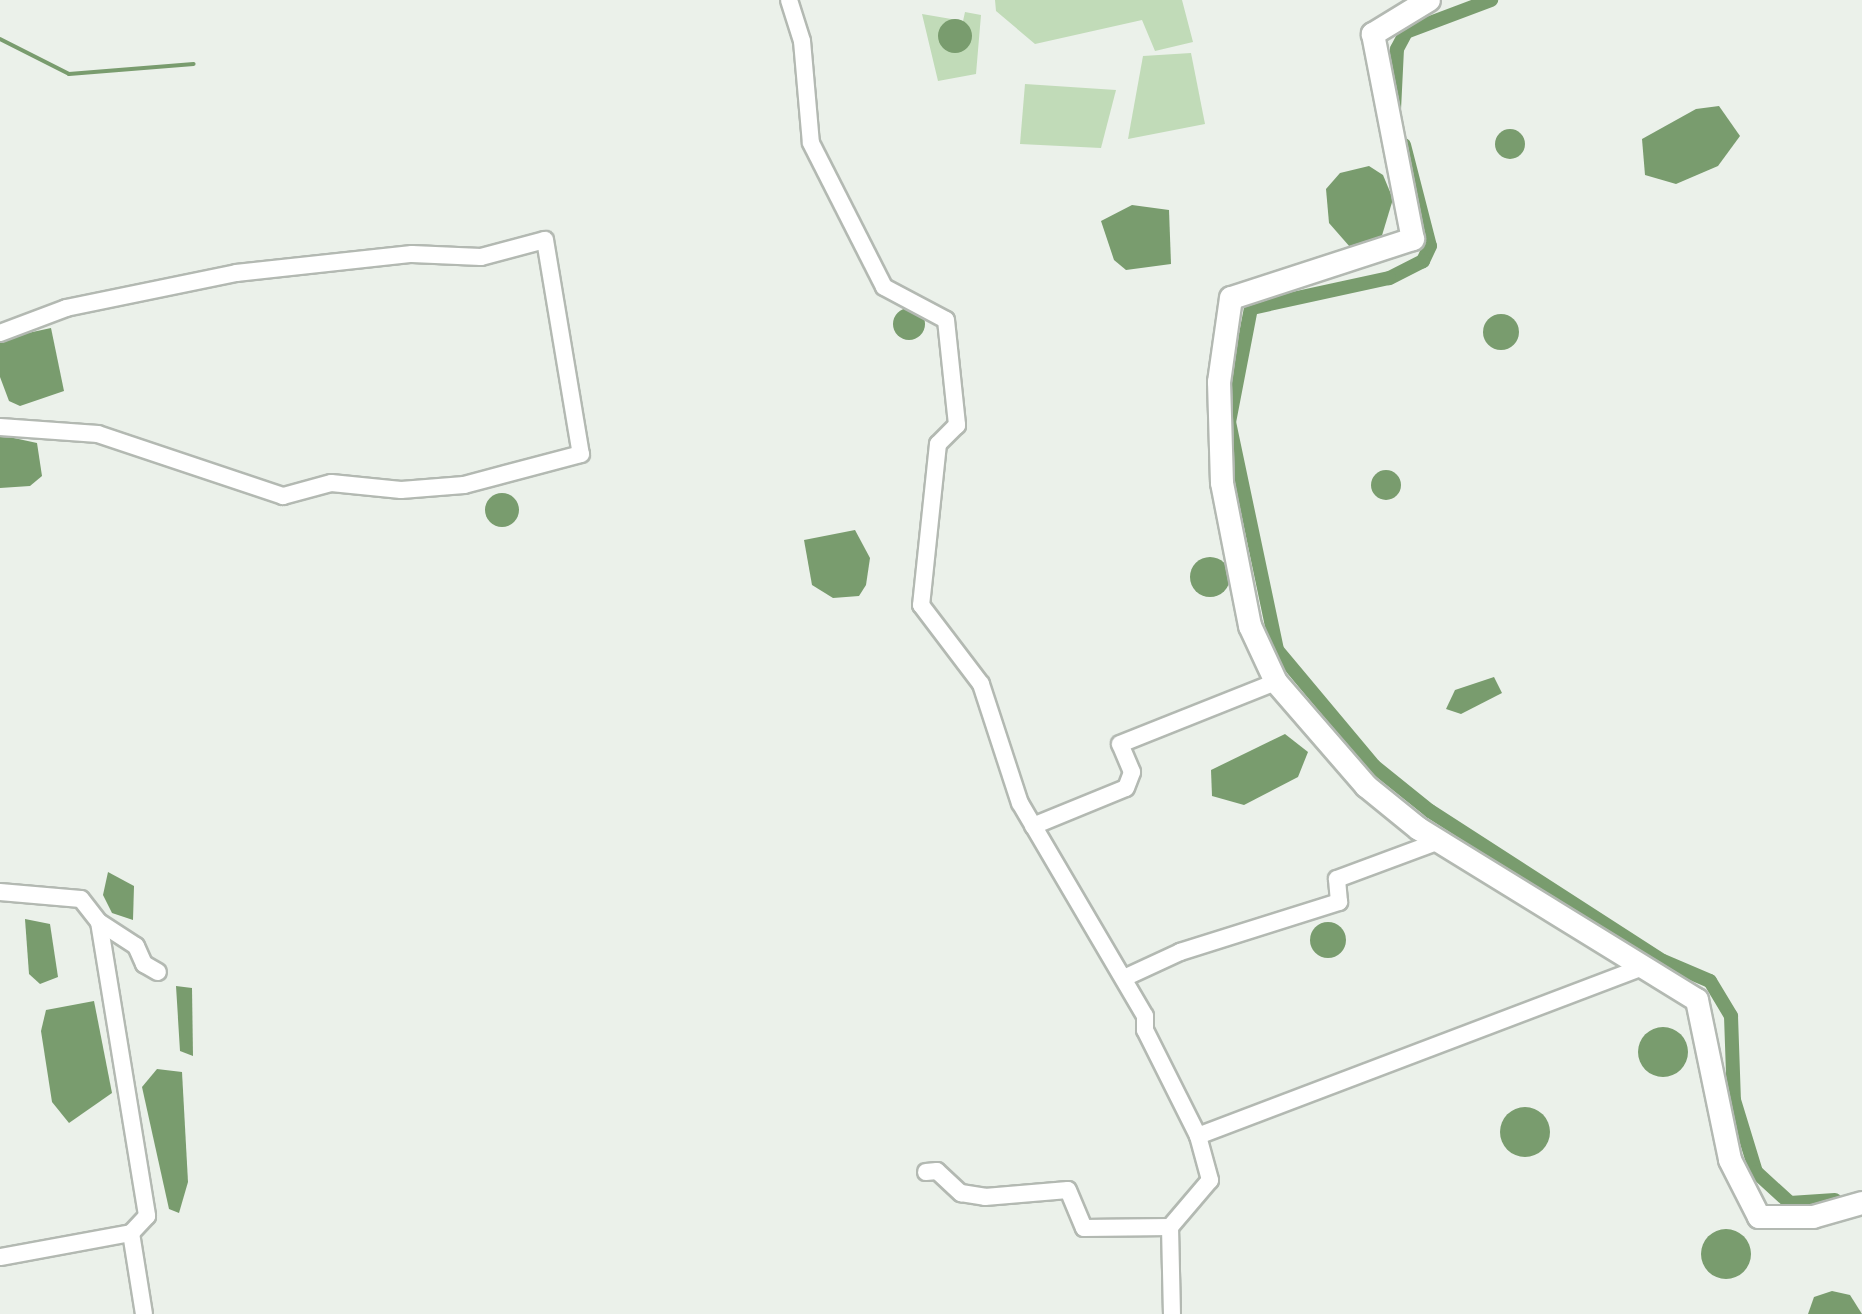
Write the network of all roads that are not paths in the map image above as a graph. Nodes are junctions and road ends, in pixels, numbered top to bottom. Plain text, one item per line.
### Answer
1 (789, 0) edge
2 (1429, 0) edge
3 (0, 333) edge
4 (0, 427) edge
5 (1276, 682) junction
6 (1033, 826) junction
7 (1439, 841) junction
8 (0, 892) edge
9 (99, 922) junction
10 (1644, 967) junction
11 (158, 972) dead end
12 (1124, 978) junction
13 (1198, 1136) junction
14 (926, 1172) dead end
15 (1862, 1203) edge
16 (1170, 1227) junction
17 (131, 1233) junction
18 (0, 1257) edge
19 (144, 1314) edge
20 (1172, 1314) edge

1 - 6 street
2 - 5 street
3 - 4 street
5 - 6 street
5 - 7 street
6 - 12 street
7 - 10 street
7 - 12 street
8 - 9 street
9 - 11 street
9 - 17 street
10 - 13 street
10 - 15 street
12 - 13 street
13 - 16 street
14 - 16 street
16 - 20 street
17 - 18 street
17 - 19 street

